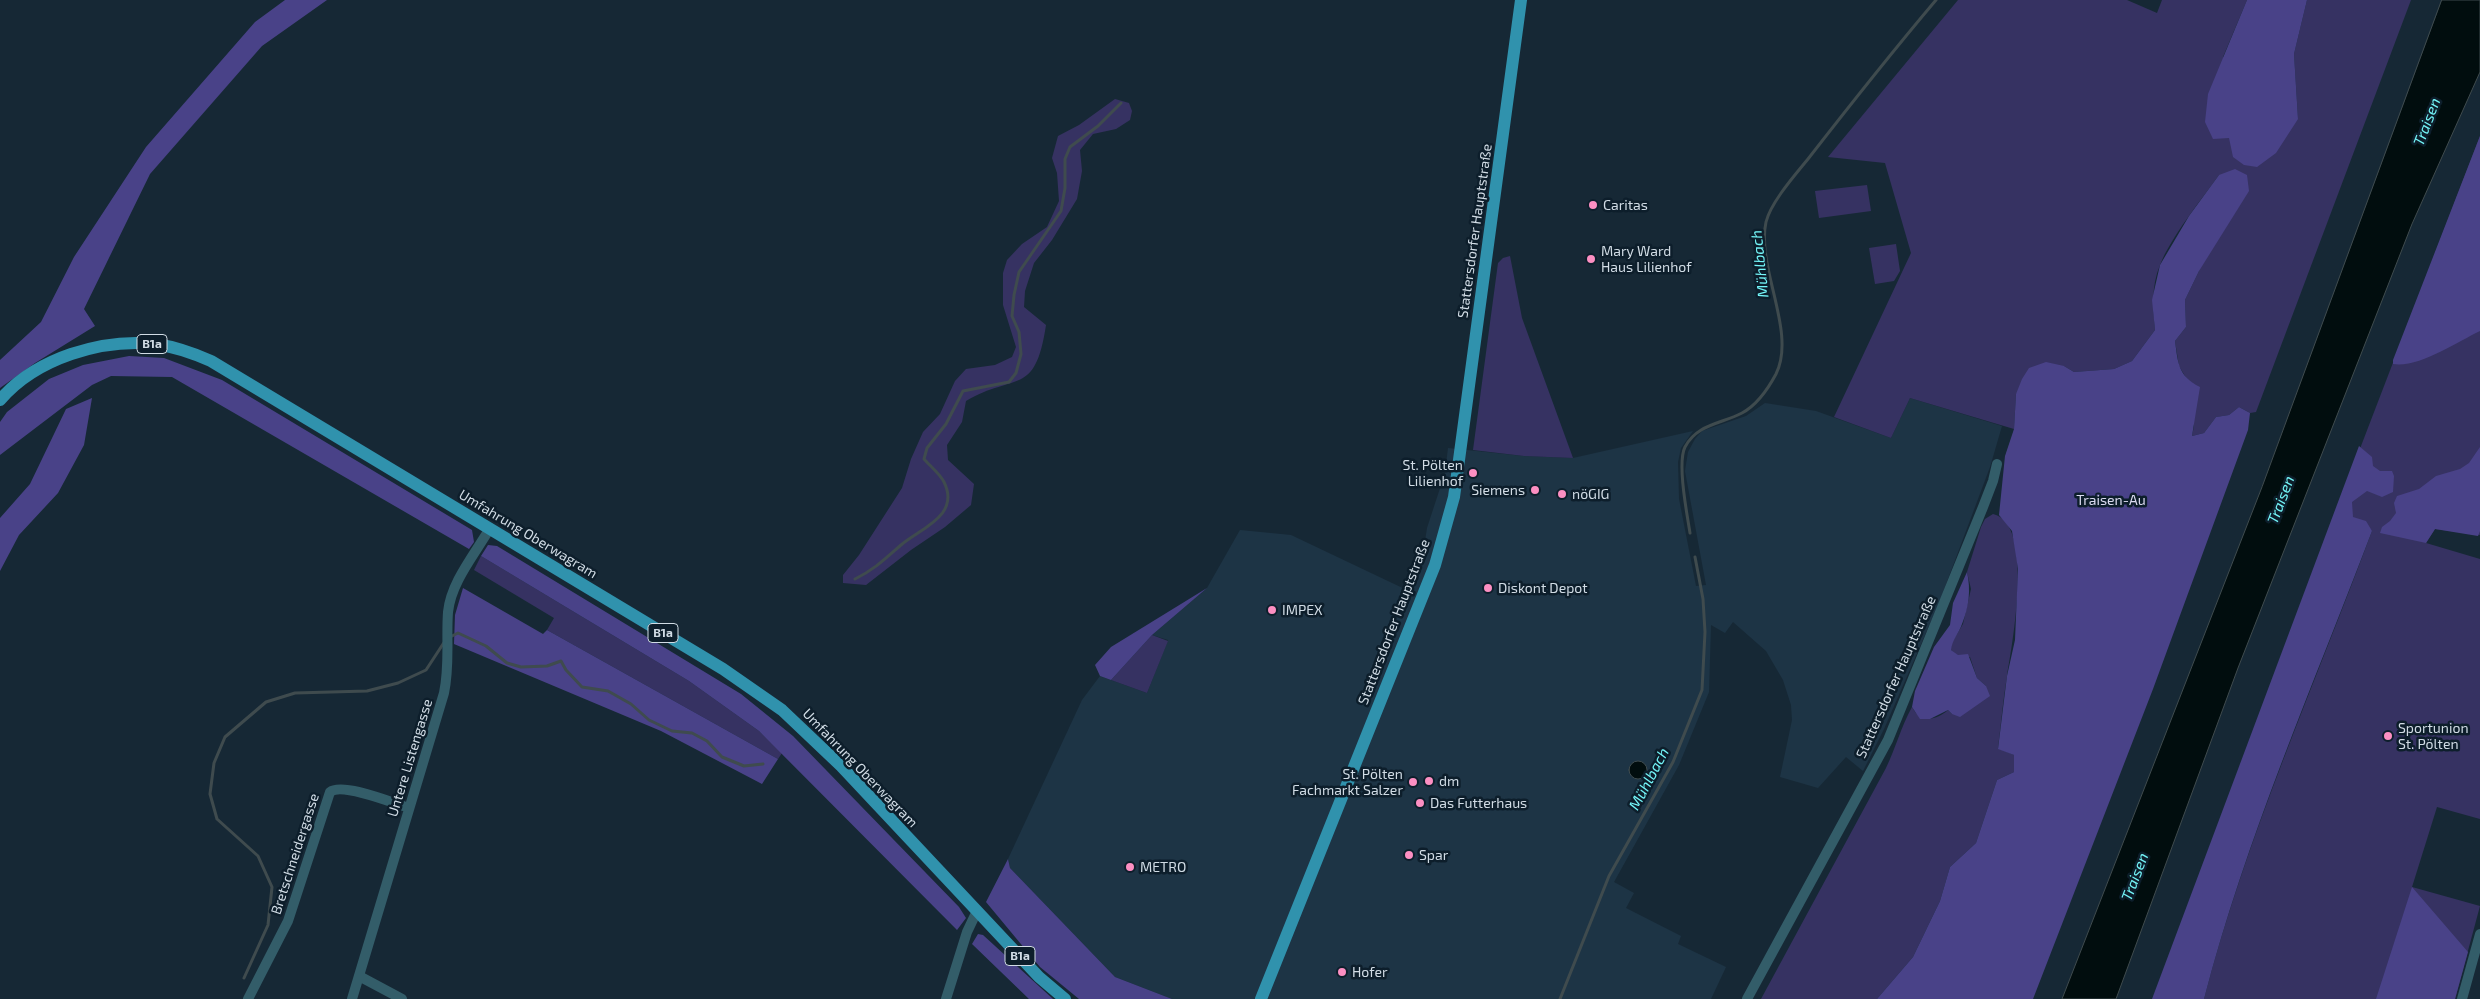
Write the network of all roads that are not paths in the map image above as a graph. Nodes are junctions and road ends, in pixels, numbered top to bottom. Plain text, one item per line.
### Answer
1 (1521, 0) edge
2 (0, 400) edge
3 (1997, 464) dead end
4 (490, 528) junction
5 (409, 808) junction
6 (977, 911) junction
7 (2480, 934) edge
8 (359, 976) junction
9 (248, 999) edge
10 (352, 999) edge
11 (402, 999) edge
12 (946, 999) edge
13 (1065, 999) edge
14 (1262, 999) edge
15 (1747, 999) edge
16 (2462, 999) edge

1 - 14 main road, Stattersdorfer Hauptstraße
2 - 4 main road, Umfahrung Oberwagram / B1a
3 - 15 street, Stattersdorfer Hauptstraße
4 - 5 street, Untere Listengasse
4 - 6 main road, Umfahrung Oberwagram / B1a
5 - 8 street, Untere Listengasse
5 - 9 street, Bretschneidergasse
6 - 12 street
6 - 13 main road, B1a
7 - 16 street
8 - 10 street, Untere Listengasse
8 - 11 street

